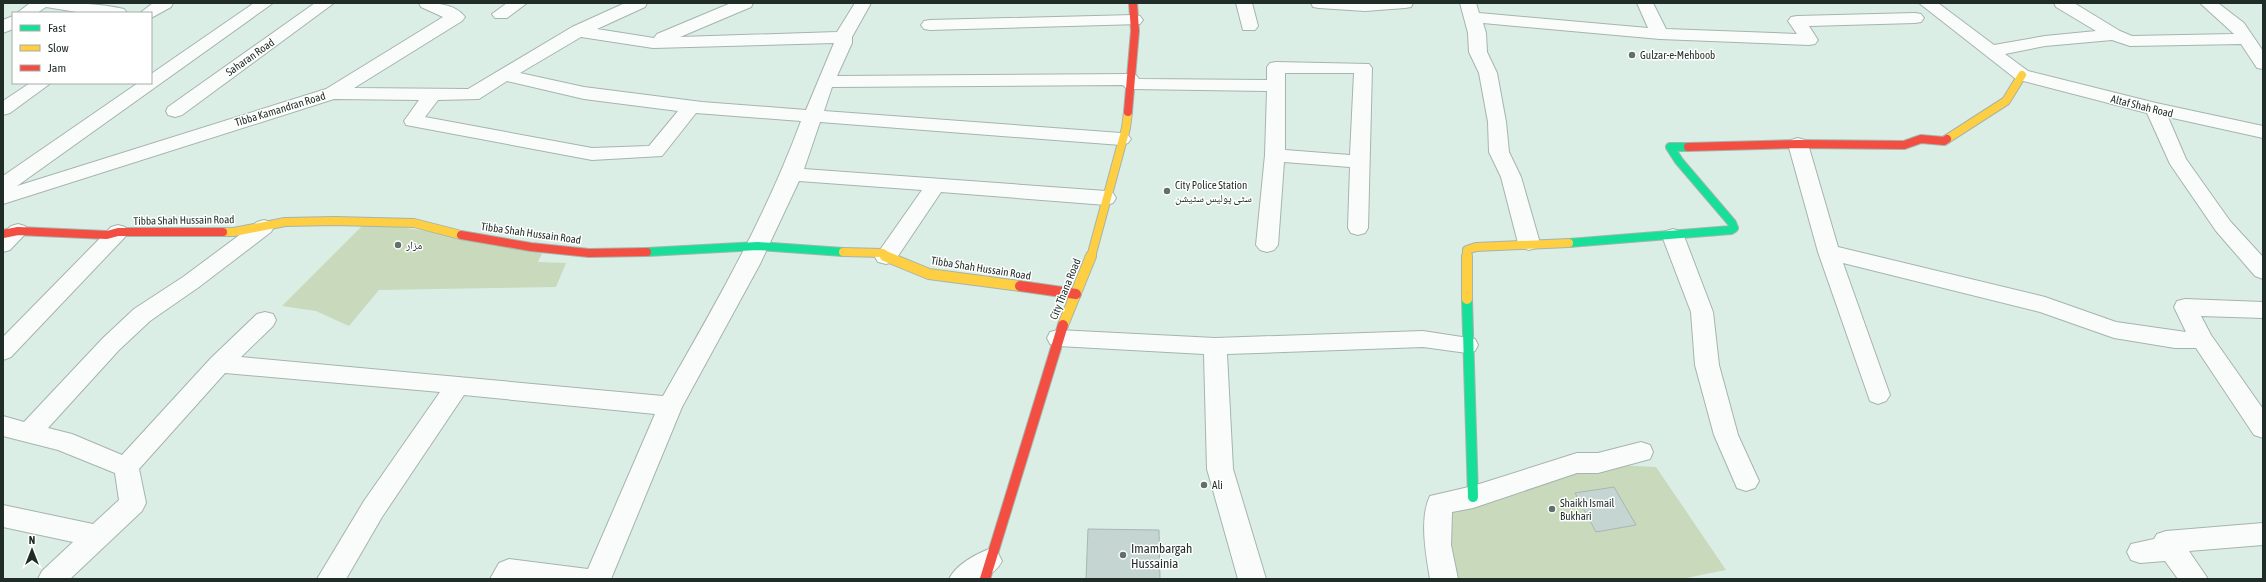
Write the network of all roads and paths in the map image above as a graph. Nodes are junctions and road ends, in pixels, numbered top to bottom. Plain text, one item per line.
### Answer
1 (41, 3) edge
2 (49, 3) edge
3 (165, 3) edge
4 (265, 3) edge
5 (326, 3) edge
6 (519, 3) edge
7 (639, 3) edge
8 (745, 3) edge
9 (863, 3) edge
10 (1040, 3) edge
11 (1244, 3) edge
12 (1319, 3) edge
13 (1405, 3) edge
14 (1645, 3) edge
15 (1927, 3) edge
16 (2062, 3) edge
17 (2208, 3) edge
18 (433, 4) edge
19 (1470, 10) edge
20 (1134, 11) edge
21 (28, 12) edge
22 (111, 12) edge
23 (151, 12) edge
24 (501, 14) dead end
25 (1915, 18) dead end
26 (12, 22) edge
27 (1041, 22) junction
28 (930, 25) dead end
29 (1248, 26) dead end
30 (3, 28) edge
31 (578, 31) junction
32 (1660, 34) junction
33 (2114, 35) junction
34 (843, 37) junction
35 (2247, 39) junction
36 (653, 43) junction
37 (1991, 51) junction
38 (2261, 58) edge
39 (503, 75) junction
40 (2022, 75) junction
41 (1131, 81) junction
42 (152, 82) edge
43 (825, 82) junction
44 (40, 84) edge
45 (149, 84) edge
46 (1276, 86) junction
47 (333, 93) junction
48 (432, 95) junction
49 (691, 107) junction
50 (3, 109) edge
51 (2154, 109) junction
52 (175, 111) dead end
53 (812, 117) junction
54 (2263, 132) edge
55 (1121, 140) junction
56 (1798, 144) junction
57 (1275, 155) junction
58 (1361, 162) junction
59 (792, 174) junction
60 (3, 186) edge
61 (934, 186) junction
62 (3, 197) edge
63 (1106, 198) junction
64 (264, 227) junction
65 (1358, 228) dead end
66 (10, 232) edge
67 (118, 232) junction
68 (1673, 236) junction
69 (1529, 244) junction
70 (3, 245) edge
71 (1267, 245) dead end
72 (758, 246) junction
73 (1829, 252) junction
74 (886, 257) junction
75 (2261, 267) edge
76 (1076, 294) junction
77 (2263, 310) edge
78 (265, 320) dead end
79 (1058, 338) junction
80 (2202, 340) junction
81 (1467, 345) junction
82 (1215, 346) junction
83 (3, 351) edge
84 (219, 364) junction
85 (458, 384) junction
86 (1878, 395) dead end
87 (670, 406) junction
88 (3, 426) edge
89 (2263, 428) edge
90 (30, 432) junction
91 (1641, 452) dead end
92 (126, 467) junction
93 (1746, 481) dead end
94 (1473, 497) junction
95 (3, 516) edge
96 (2263, 534) edge
97 (97, 536) junction
98 (2166, 542) junction
99 (2140, 552) dead end
100 (987, 570) edge
101 (52, 579) edge
102 (331, 579) edge
103 (504, 579) edge
104 (582, 579) edge
105 (597, 579) edge
106 (963, 579) edge
107 (1252, 579) edge
108 (1444, 579) edge
109 (2194, 579) edge

1 - 21 street
2 - 22 street
3 - 23 street
4 - 42 street
5 - 52 street, Saharan Road
6 - 24 street
7 - 31 street, Tibba Kamandran Road
8 - 36 street
9 - 34 street
10 - 27 street
11 - 29 street
12 - 13 street
14 - 32 street
15 - 37 street
16 - 33 street
17 - 35 street
18 - 47 street
19 - 32 street
19 - 69 street
20 - 27 street
20 - 41 street, City Thana Road
25 - 32 street
26 - 30 street
27 - 28 street
31 - 36 street
31 - 39 street, Tibba Kamandran Road
33 - 35 street
33 - 37 street
34 - 36 street
34 - 43 street
35 - 38 street
37 - 40 street
39 - 48 street, Tibba Kamandran Road
39 - 49 street
40 - 51 street, Altaf Shah Road
40 - 56 street
41 - 43 street
41 - 46 street
41 - 55 street, City Thana Road
43 - 53 street
44 - 50 street
45 - 60 street
46 - 57 street
46 - 58 street
47 - 48 street, Tibba Kamandran Road
47 - 62 street, Tibba Kamandran Road
48 - 49 street
49 - 53 street
51 - 54 street, Altaf Shah Road
51 - 75 street
53 - 55 street
53 - 59 street
55 - 63 street, City Thana Road
56 - 68 street
56 - 73 street
57 - 58 street
57 - 71 street
58 - 65 street
59 - 61 street
59 - 72 street
61 - 63 street
61 - 74 street
63 - 76 street, City Thana Road
64 - 67 street, Tibba Shah Hussain Road
64 - 72 street, Tibba Shah Hussain Road
64 - 90 street
66 - 67 street, Tibba Shah Hussain Road
66 - 70 street
67 - 83 street
68 - 69 street
68 - 93 street
69 - 81 street
72 - 74 street, Tibba Shah Hussain Road
72 - 87 street
73 - 80 street
73 - 86 street
74 - 76 street, Tibba Shah Hussain Road
76 - 79 street, City Thana Road
77 - 80 street
78 - 84 street
79 - 82 street
79 - 100 street, City Thana Road
80 - 89 street
81 - 82 street
81 - 94 street
82 - 107 street
84 - 85 street
84 - 92 street
85 - 87 street
85 - 102 street
87 - 105 street
88 - 90 street
90 - 92 street
91 - 94 street
92 - 97 street
94 - 108 street
95 - 97 street
96 - 98 street
97 - 101 street
98 - 99 street
98 - 109 street
100 - 106 street
103 - 104 street

